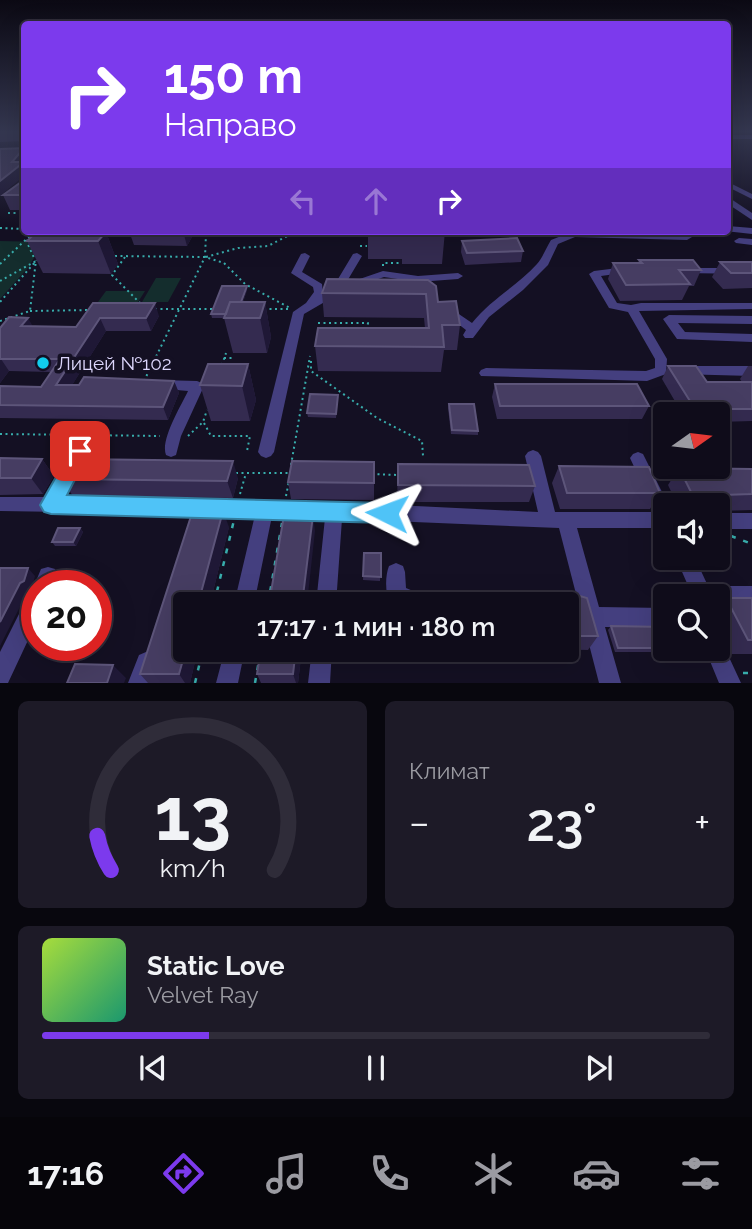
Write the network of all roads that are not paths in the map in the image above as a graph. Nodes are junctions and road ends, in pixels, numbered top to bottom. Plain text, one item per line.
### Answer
1 (731, 186) edge
2 (752, 197) edge
3 (731, 202) edge
4 (752, 217) edge
5 (731, 229) edge
6 (752, 231) edge
7 (572, 235) edge
8 (612, 235) edge
9 (687, 237) dead end
10 (739, 242) dead end
11 (752, 242) edge
12 (359, 251) road end
13 (305, 256) dead end
14 (633, 270) edge
15 (673, 271) edge
16 (752, 271) edge
17 (458, 276) dead end
18 (418, 279) junction
19 (426, 290) edge
20 (336, 291) junction
21 (434, 302) edge
22 (312, 303) junction
23 (752, 306) edge
24 (632, 309) junction
25 (752, 320) edge
26 (752, 338) edge
27 (661, 371) junction
28 (752, 371) edge
29 (486, 373) dead end
30 (142, 385) edge
31 (80, 451) dead end
32 (172, 451) road end
33 (266, 452) dead end
34 (533, 456) dead end
35 (638, 458) dead end
36 (654, 493) edge
37 (0, 504) edge
38 (51, 505) junction
39 (265, 508) junction
40 (334, 510) junction
41 (653, 518) edge
42 (557, 520) junction
43 (730, 520) edge
44 (752, 521) edge
45 (396, 572) dead end
46 (247, 592) edge
47 (327, 592) edge
48 (397, 592) edge
49 (730, 596) edge
50 (752, 596) edge
51 (584, 605) junction
52 (653, 616) edge
53 (21, 632) edge
54 (151, 646) edge
55 (720, 661) edge
56 (231, 662) edge
57 (321, 662) edge
58 (0, 676) edge
59 (139, 683) edge
60 (227, 683) edge
61 (319, 683) edge
62 (610, 683) edge
63 (730, 683) edge

1 - 2 street
3 - 4 lane
5 - 6 street
7 - 21 street
8 - 9 street
10 - 11 street
12 - 20 street
13 - 22 street
14 - 24 street
15 - 16 street
17 - 18 street
18 - 19 street
18 - 20 street
20 - 22 street
22 - 33 street
23 - 24 street
24 - 27 street
25 - 26 street
27 - 28 street
27 - 29 street
30 - 32 street
31 - 38 street
34 - 42 street
35 - 36 street
37 - 38 street
38 - 39 street
39 - 40 street
39 - 46 street
40 - 42 street
40 - 47 lane
41 - 42 street
42 - 51 street
43 - 44 street
45 - 48 street
49 - 50 street
51 - 52 street
51 - 62 street
53 - 58 street
54 - 59 street
55 - 63 street
56 - 60 street
57 - 61 street

